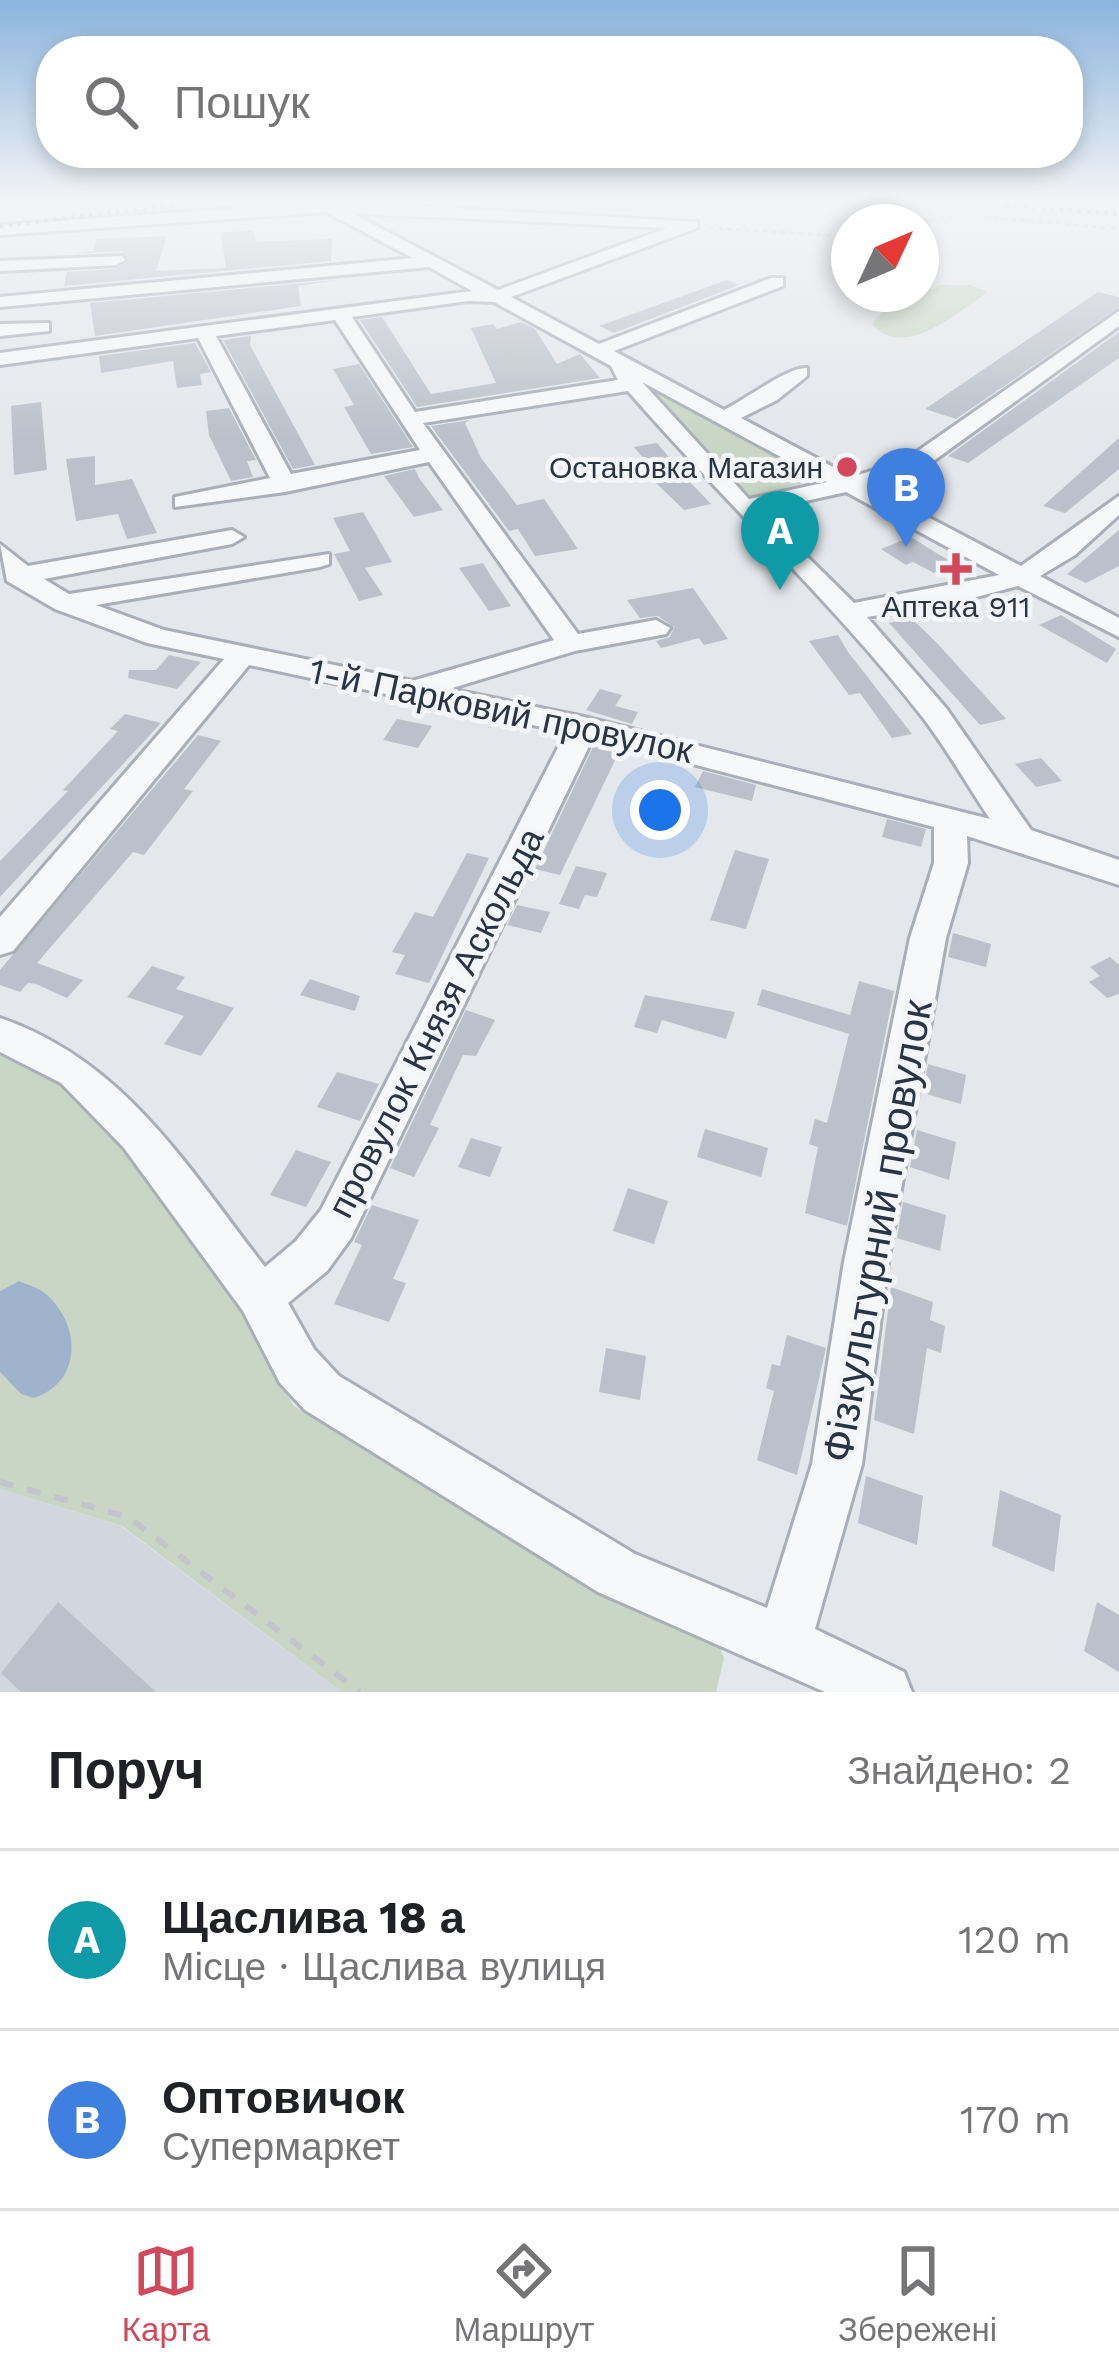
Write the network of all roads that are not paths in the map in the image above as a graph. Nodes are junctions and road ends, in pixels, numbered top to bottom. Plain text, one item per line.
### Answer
1 (248, 279) edge
2 (461, 279) edge
3 (544, 279) edge
4 (777, 282) dead end
5 (495, 297) junction
6 (0, 302) edge
7 (340, 312) junction
8 (1119, 317) edge
9 (42, 327) dead end
10 (203, 329) junction
11 (0, 330) edge
12 (605, 354) junction
13 (0, 359) edge
14 (800, 372) dead end
15 (629, 385) junction
16 (724, 418) junction
17 (408, 419) junction
18 (433, 454) junction
19 (285, 485) junction
20 (850, 486) junction
21 (183, 502) dead end
22 (1119, 503) edge
23 (743, 507) junction
24 (232, 537) dead end
25 (0, 552) edge
26 (320, 559) dead end
27 (12, 575) edge
28 (1020, 576) junction
29 (64, 603) junction
30 (0, 604) edge
31 (848, 611) junction
32 (656, 628) dead end
33 (1119, 629) edge
34 (572, 644) junction
35 (241, 657) junction
36 (410, 691) junction
37 (584, 726) junction
38 (950, 818) junction
39 (1019, 838) junction
40 (1119, 873) edge
41 (0, 940) edge
42 (0, 1034) edge
43 (259, 1296) junction
44 (784, 1642) junction
45 (884, 1692) edge

1 - 6 street
2 - 5 street
3 - 5 street
4 - 12 street
5 - 7 street
5 - 12 street
7 - 10 street
7 - 17 street
8 - 20 street
9 - 11 street
10 - 13 street
10 - 19 street
12 - 15 street
12 - 16 street
14 - 16 street
15 - 17 street
15 - 23 street
16 - 20 street
17 - 18 street
18 - 19 street
18 - 34 street
19 - 21 street
20 - 23 street
20 - 28 street
22 - 28 street
23 - 31 street
24 - 27 street
25 - 27 street, 1-й Парковий провулок
26 - 29 street
27 - 29 street, 1-й Парковий провулок
27 - 30 street
28 - 31 street
28 - 33 street
29 - 35 street, 1-й Парковий провулок
31 - 39 street
32 - 34 street
34 - 36 street
35 - 36 street, 1-й Парковий провулок
35 - 41 street
36 - 37 street, 1-й Парковий провулок
37 - 38 street, 1-й Парковий провулок
37 - 43 street, провулок Князя Аскольда
38 - 39 street, 1-й Парковий провулок
38 - 44 street, Фізкультурний провулок
39 - 40 street, 1-й Парковий провулок
42 - 43 street
43 - 44 street
44 - 45 street

